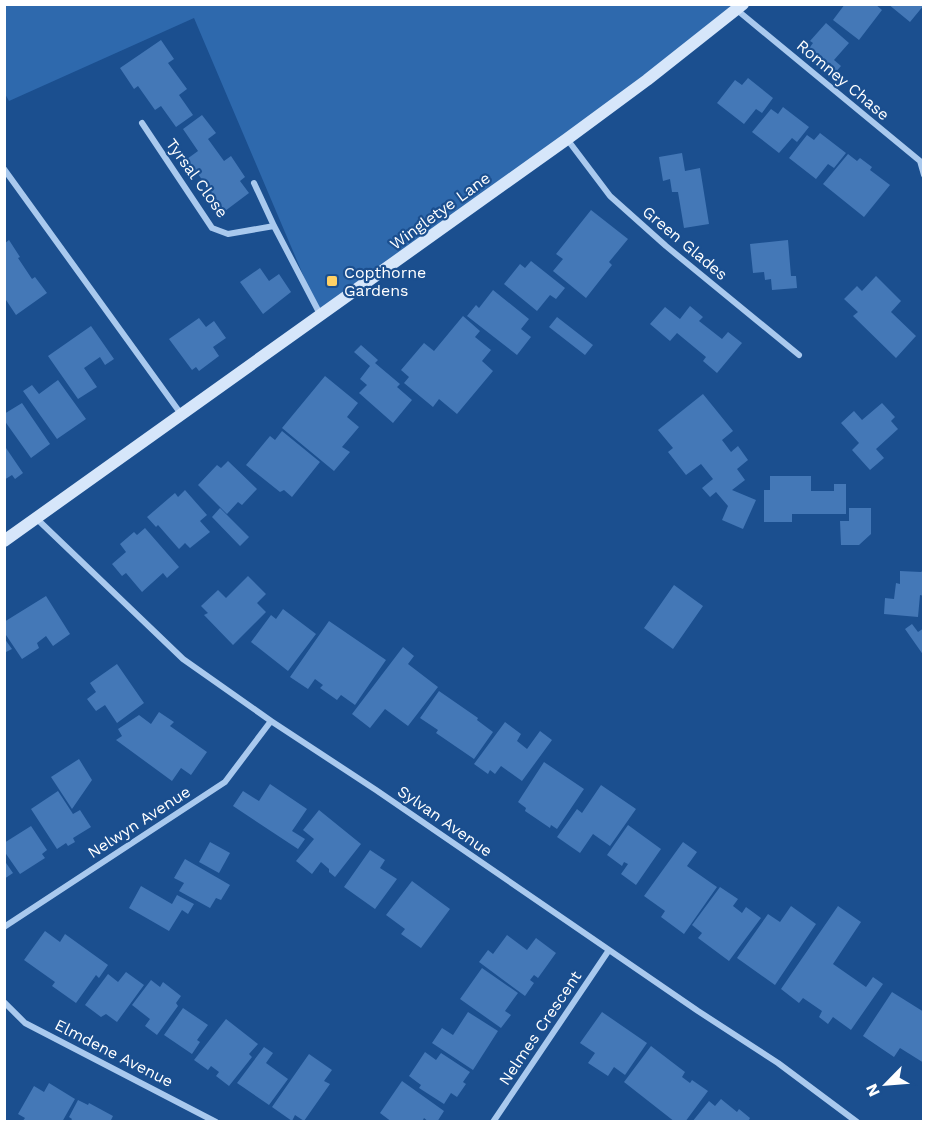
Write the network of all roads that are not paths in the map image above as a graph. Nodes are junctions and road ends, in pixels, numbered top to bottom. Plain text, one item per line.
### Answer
1 (740, 7) edge
2 (142, 123) dead end
3 (567, 139) junction
4 (4, 170) edge
5 (924, 175) edge
6 (254, 183) dead end
7 (274, 226) junction
8 (321, 316) junction
9 (799, 355) dead end
10 (181, 414) junction
11 (37, 519) junction
12 (4, 541) edge
13 (271, 721) junction
14 (4, 927) edge
15 (609, 950) junction
16 (4, 1002) edge
17 (216, 1122) edge
18 (493, 1122) edge
19 (858, 1122) edge

1 - 3 street, Wingletye Lane
1 - 5 street, Romney Chase
2 - 7 street, Tyrsal Close
3 - 8 street, Wingletye Lane
3 - 9 street, Green Glades
4 - 10 street
6 - 7 street
7 - 8 street
8 - 10 street, Wingletye Lane
10 - 11 street, Wingletye Lane
11 - 12 street, Wingletye Lane
11 - 13 street, Sylvan Avenue
13 - 14 street, Nelwyn Avenue
13 - 15 street, Sylvan Avenue
15 - 18 street, Nelmes Crescent
15 - 19 street, Sylvan Avenue
16 - 17 street, Elmdene Avenue

